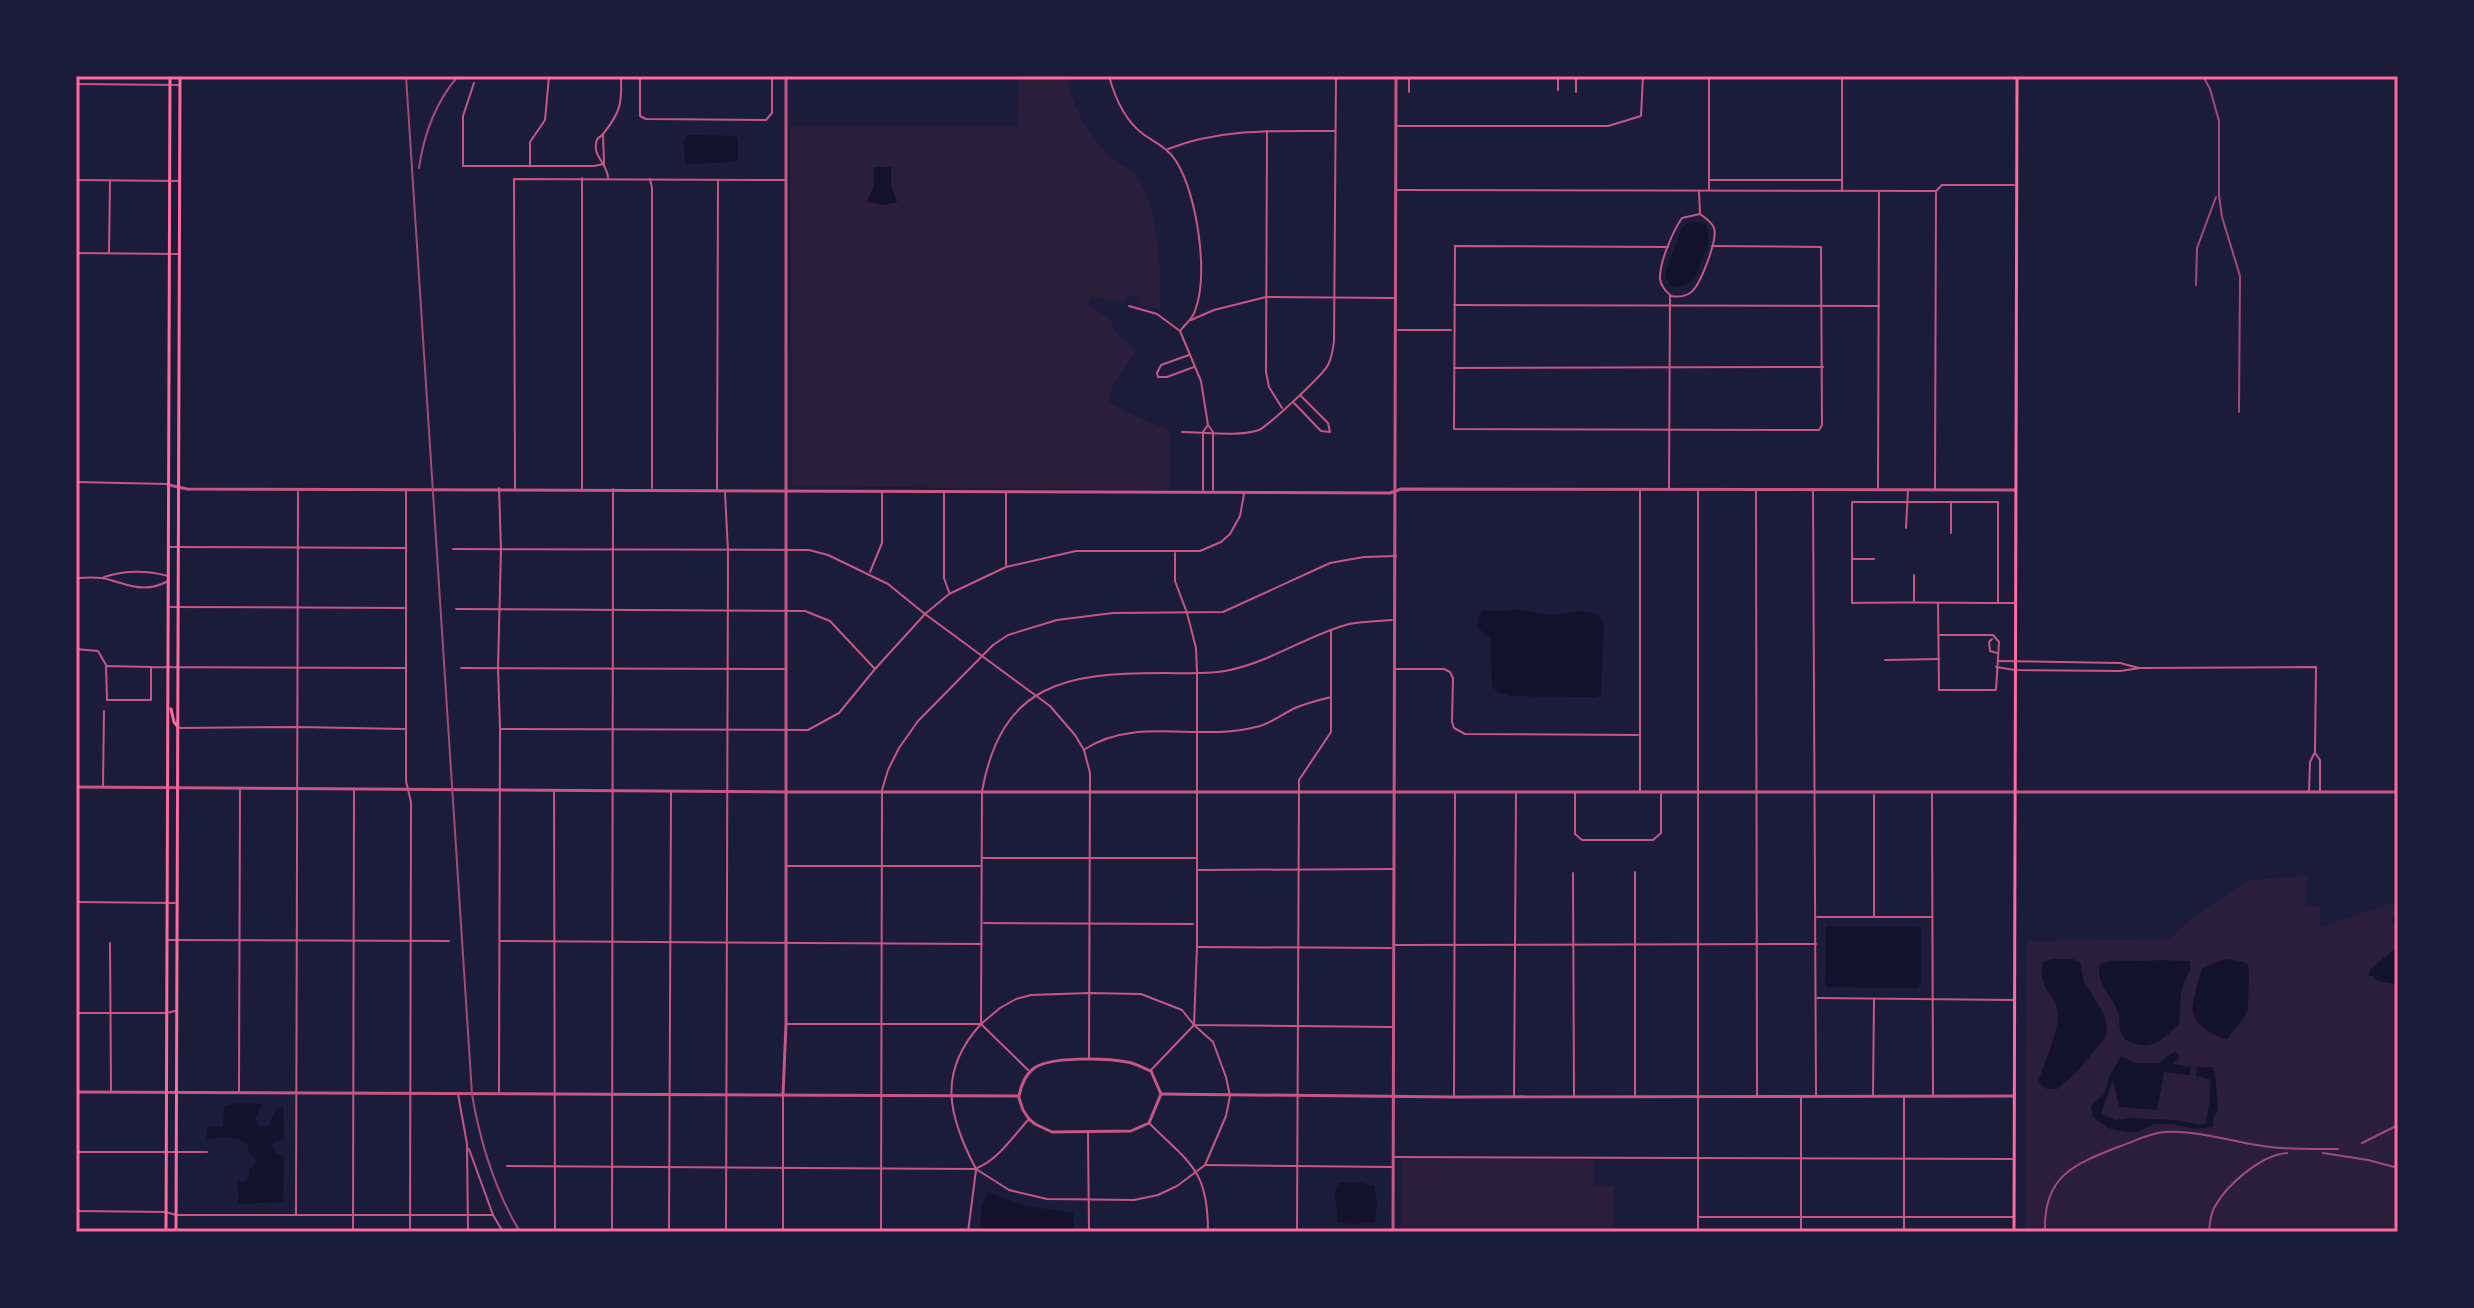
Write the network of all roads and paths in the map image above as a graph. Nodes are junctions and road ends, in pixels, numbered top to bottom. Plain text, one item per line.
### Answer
1 (170, 76) edge
2 (180, 76) edge
3 (549, 76) edge
4 (621, 76) edge
5 (640, 76) edge
6 (1109, 76) edge
7 (1336, 76) edge
8 (1396, 76) edge
9 (1409, 76) edge
10 (1558, 76) edge
11 (1576, 76) edge
12 (1643, 76) edge
13 (1709, 76) edge
14 (1842, 76) edge
15 (2017, 76) edge
16 (772, 77) edge
17 (786, 77) edge
18 (474, 83) dead end
19 (76, 84) edge
20 (170, 84) junction
21 (180, 85) junction
22 (1558, 90) dead end
23 (1409, 92) dead end
24 (1576, 92) dead end
25 (1397, 126) junction
26 (1267, 131) junction
27 (1336, 131) junction
28 (603, 134) junction
29 (1167, 150) junction
30 (604, 164) junction
31 (530, 166) junction
32 (170, 172) junction
33 (180, 173) junction
34 (582, 178) junction
35 (608, 179) junction
36 (650, 179) junction
37 (76, 180) edge
38 (110, 180) junction
39 (718, 180) junction
40 (786, 180) junction
41 (1709, 180) junction
42 (1842, 180) junction
43 (170, 181) junction
44 (180, 181) junction
45 (2017, 185) junction
46 (1395, 190) junction
47 (1699, 191) junction
48 (1709, 191) junction
49 (1842, 191) junction
50 (1879, 191) junction
51 (1936, 191) junction
52 (1700, 214) junction
53 (1712, 246) junction
54 (1668, 247) junction
55 (76, 253) edge
56 (110, 253) junction
57 (169, 254) junction
58 (179, 254) junction
59 (1670, 295) junction
60 (1266, 297) junction
61 (1334, 298) junction
62 (1397, 298) junction
63 (1453, 305) junction
64 (1669, 305) junction
65 (1129, 306) dead end
66 (1821, 306) junction
67 (1879, 306) junction
68 (1190, 321) junction
69 (1397, 330) junction
70 (1453, 330) junction
71 (1180, 331) junction
72 (1191, 354) junction
73 (1195, 366) junction
74 (1823, 367) junction
75 (1453, 368) junction
76 (1668, 368) junction
77 (1300, 394) junction
78 (169, 401) junction
79 (180, 401) junction
80 (1292, 401) junction
81 (1283, 409) junction
82 (1208, 425) junction
83 (1669, 430) junction
84 (1182, 432) dead end
85 (1203, 432) junction
86 (1213, 432) junction
87 (76, 482) edge
88 (169, 485) junction
89 (179, 487) junction
90 (298, 488) junction
91 (499, 488) junction
92 (515, 488) junction
93 (1640, 488) junction
94 (406, 489) junction
95 (582, 489) junction
96 (613, 489) junction
97 (1669, 489) junction
98 (1698, 489) junction
99 (651, 490) junction
100 (717, 490) junction
101 (725, 490) junction
102 (787, 490) junction
103 (882, 490) junction
104 (1756, 490) junction
105 (1813, 490) junction
106 (1878, 490) junction
107 (1908, 490) junction
108 (1935, 490) junction
109 (2015, 490) junction
110 (944, 491) junction
111 (1203, 491) junction
112 (1213, 491) junction
113 (1396, 491) junction
114 (1006, 492) junction
115 (1245, 492) junction
116 (1908, 503) junction
117 (1951, 503) junction
118 (1906, 528) dead end
119 (1951, 533) dead end
120 (169, 547) junction
121 (179, 547) junction
122 (298, 548) junction
123 (407, 548) junction
124 (453, 549) dead end
125 (501, 549) junction
126 (614, 550) junction
127 (785, 550) junction
128 (728, 551) junction
129 (1175, 553) junction
130 (1396, 556) junction
131 (1852, 559) junction
132 (1874, 559) dead end
133 (1006, 567) junction
134 (869, 573) junction
135 (1914, 575) dead end
136 (76, 578) edge
137 (100, 578) junction
138 (169, 579) junction
139 (949, 594) junction
140 (1914, 602) junction
141 (1938, 602) junction
142 (1998, 603) junction
143 (2015, 603) junction
144 (169, 607) junction
145 (179, 607) junction
146 (297, 608) junction
147 (406, 608) junction
148 (456, 609) dead end
149 (499, 610) junction
150 (785, 610) junction
151 (613, 611) junction
152 (728, 611) junction
153 (1187, 613) junction
154 (925, 614) junction
155 (1395, 620) junction
156 (1331, 630) junction
157 (1939, 635) junction
158 (1993, 638) junction
159 (76, 649) edge
160 (1997, 653) junction
161 (982, 657) junction
162 (1939, 659) junction
163 (1885, 660) dead end
164 (1997, 661) junction
165 (2015, 662) junction
166 (106, 666) junction
167 (151, 667) junction
168 (298, 667) junction
169 (1996, 667) junction
170 (169, 668) junction
171 (179, 668) junction
172 (406, 668) junction
173 (461, 668) dead end
174 (498, 668) junction
175 (2140, 668) junction
176 (786, 669) junction
177 (875, 669) junction
178 (1395, 669) junction
179 (613, 670) junction
180 (727, 670) junction
181 (2015, 670) junction
182 (1197, 673) junction
183 (1034, 694) junction
184 (1331, 697) junction
185 (169, 701) junction
186 (104, 711) dead end
187 (297, 727) junction
188 (179, 728) junction
189 (405, 729) junction
190 (500, 729) junction
191 (614, 729) junction
192 (786, 730) junction
193 (728, 731) junction
194 (1197, 733) junction
195 (1640, 735) junction
196 (1084, 750) junction
197 (2315, 752) junction
198 (76, 787) edge
199 (103, 787) junction
200 (169, 788) junction
201 (178, 788) junction
202 (240, 788) junction
203 (354, 789) junction
204 (407, 789) junction
205 (297, 790) junction
206 (500, 790) junction
207 (554, 790) junction
208 (613, 790) junction
209 (671, 790) junction
210 (882, 790) junction
211 (727, 791) junction
212 (982, 791) junction
213 (1090, 791) junction
214 (1299, 791) junction
215 (786, 792) junction
216 (1196, 792) junction
217 (1516, 792) junction
218 (1575, 792) junction
219 (1640, 792) junction
220 (1698, 792) junction
221 (1757, 792) junction
222 (1813, 792) junction
223 (1874, 792) junction
224 (1932, 792) junction
225 (2015, 792) junction
226 (2309, 792) junction
227 (2320, 792) junction
228 (2398, 792) edge
229 (1394, 793) junction
230 (1455, 793) junction
231 (1661, 793) junction
232 (1090, 857) junction
233 (982, 858) junction
234 (1196, 858) junction
235 (881, 865) junction
236 (786, 866) junction
237 (982, 866) junction
238 (1394, 869) junction
239 (1196, 870) junction
240 (1299, 870) junction
241 (1635, 872) dead end
242 (1573, 873) dead end
243 (76, 902) edge
244 (167, 903) junction
245 (177, 903) junction
246 (1816, 917) junction
247 (1874, 917) junction
248 (1932, 917) junction
249 (983, 923) junction
250 (1089, 924) junction
251 (1196, 924) junction
252 (167, 940) junction
253 (177, 940) junction
254 (240, 940) junction
255 (297, 940) junction
256 (354, 940) junction
257 (449, 941) dead end
258 (499, 941) junction
259 (411, 942) junction
260 (554, 942) junction
261 (612, 942) junction
262 (669, 942) junction
263 (110, 943) dead end
264 (727, 943) junction
265 (786, 944) junction
266 (883, 944) junction
267 (982, 944) junction
268 (1816, 944) junction
269 (1455, 945) junction
270 (1515, 945) junction
271 (1575, 945) junction
272 (1636, 945) junction
273 (1698, 945) junction
274 (1757, 945) junction
275 (1197, 947) junction
276 (1393, 947) junction
277 (1298, 948) junction
278 (1089, 993) junction
279 (1816, 998) junction
280 (1874, 999) junction
281 (1932, 999) junction
282 (2015, 1000) junction
283 (177, 1011) junction
284 (76, 1013) edge
285 (110, 1013) junction
286 (166, 1013) junction
287 (786, 1024) junction
288 (882, 1024) junction
289 (981, 1024) junction
290 (1194, 1025) junction
291 (1298, 1027) junction
292 (1393, 1027) junction
293 (1089, 1060) junction
294 (1029, 1071) junction
295 (1151, 1071) junction
296 (76, 1092) edge
297 (111, 1092) junction
298 (239, 1092) junction
299 (166, 1093) junction
300 (176, 1093) junction
301 (297, 1093) junction
302 (353, 1093) junction
303 (410, 1093) junction
304 (499, 1093) junction
305 (555, 1093) junction
306 (458, 1094) junction
307 (612, 1094) junction
308 (1161, 1094) junction
309 (669, 1095) junction
310 (727, 1095) junction
311 (783, 1095) junction
312 (880, 1095) junction
313 (950, 1095) junction
314 (1019, 1096) junction
315 (1230, 1096) junction
316 (1297, 1096) junction
317 (1394, 1096) junction
318 (1933, 1096) junction
319 (2014, 1096) junction
320 (1454, 1097) junction
321 (1514, 1097) junction
322 (1574, 1097) junction
323 (1635, 1097) junction
324 (1697, 1097) junction
325 (1757, 1097) junction
326 (1801, 1097) junction
327 (1816, 1097) junction
328 (1873, 1097) junction
329 (1904, 1097) junction
330 (1029, 1119) junction
331 (1149, 1123) junction
332 (1088, 1132) junction
333 (467, 1144) junction
334 (76, 1152) edge
335 (166, 1152) junction
336 (176, 1152) junction
337 (207, 1152) dead end
338 (1393, 1157) junction
339 (1697, 1159) junction
340 (1801, 1159) junction
341 (1904, 1159) junction
342 (2014, 1159) junction
343 (555, 1165) junction
344 (612, 1165) junction
345 (1205, 1165) junction
346 (507, 1166) dead end
347 (669, 1166) junction
348 (726, 1166) junction
349 (1297, 1166) junction
350 (784, 1167) junction
351 (881, 1167) junction
352 (1393, 1168) junction
353 (976, 1169) junction
354 (1198, 1172) junction
355 (1089, 1201) junction
356 (76, 1211) edge
357 (166, 1212) junction
358 (176, 1215) junction
359 (296, 1215) junction
360 (353, 1215) junction
361 (410, 1215) junction
362 (467, 1215) junction
363 (493, 1215) junction
364 (1698, 1217) junction
365 (1801, 1217) junction
366 (2014, 1217) junction
367 (1904, 1218) junction
368 (166, 1232) edge
369 (176, 1232) edge
370 (353, 1232) edge
371 (410, 1232) edge
372 (468, 1232) edge
373 (503, 1232) edge
374 (555, 1232) edge
375 (612, 1232) edge
376 (669, 1232) edge
377 (726, 1232) edge
378 (783, 1232) edge
379 (881, 1232) edge
380 (968, 1232) edge
381 (1089, 1232) edge
382 (1208, 1232) edge
383 (1297, 1232) edge
384 (1393, 1232) edge
385 (1698, 1232) edge
386 (1801, 1232) edge
387 (1904, 1232) edge
388 (2014, 1232) edge

1 - 20 main road
2 - 21 main road
3 - 31 street
4 - 28 street
5 - 16 street
6 - 29 street
7 - 27 street
8 - 25 street
9 - 23 street
10 - 22 street
11 - 24 street
12 - 25 street
13 - 41 street
14 - 42 street
15 - 45 main road
16 - 17 street
17 - 40 street
18 - 31 street
19 - 20 street
20 - 21 street
20 - 32 main road
21 - 33 main road
25 - 46 street
26 - 27 street
26 - 29 street
26 - 60 street
27 - 61 street
28 - 30 street
28 - 30 street
29 - 68 street
30 - 31 street
30 - 35 street
32 - 33 main road
32 - 43 main road
33 - 44 main road
34 - 35 street
34 - 92 street
34 - 95 street
35 - 36 street
36 - 39 street
36 - 99 street
37 - 38 street
38 - 43 street
38 - 56 street
39 - 40 street
39 - 100 street
40 - 102 street
41 - 42 street
41 - 48 street
42 - 49 street
43 - 44 street
43 - 57 main road
44 - 58 main road
45 - 51 street
45 - 109 main road
46 - 47 street
46 - 62 street
47 - 48 street
47 - 52 street
48 - 49 street
49 - 50 street
50 - 51 street
50 - 67 street
51 - 108 street
52 - 53 street
52 - 54 street
53 - 59 street
53 - 66 street
54 - 59 street
54 - 63 street
55 - 56 street
56 - 57 street
57 - 58 street
57 - 78 main road
58 - 79 main road
59 - 64 street
60 - 61 street
60 - 68 street
60 - 81 street
61 - 62 street
61 - 77 street
62 - 69 street
63 - 64 street
63 - 70 street
64 - 66 street
64 - 76 street
65 - 71 street
66 - 67 street
66 - 74 street
67 - 106 street
68 - 71 street
69 - 70 street
69 - 113 street
70 - 75 street
71 - 72 street
72 - 73 street
72 - 73 street
73 - 82 street
74 - 76 street
74 - 83 street
75 - 76 street
75 - 83 street
76 - 83 street
77 - 80 street
77 - 80 street
78 - 79 main road
78 - 88 main road
79 - 89 main road
80 - 81 street
81 - 86 street
82 - 85 street
82 - 86 street
83 - 97 street
84 - 85 street
85 - 86 street
85 - 111 street
86 - 112 street
87 - 88 street
88 - 89 street
88 - 120 main road
89 - 90 street
89 - 121 main road
90 - 94 street
90 - 122 street
91 - 92 street
91 - 94 street
91 - 125 street
92 - 95 street
93 - 97 street
93 - 113 street
93 - 195 street
94 - 123 street
95 - 96 street
96 - 99 street
96 - 126 street
97 - 98 street
98 - 104 street
98 - 220 street
99 - 100 street
100 - 101 street
101 - 102 street
101 - 128 street
102 - 103 street
102 - 127 street
103 - 110 street
103 - 134 street
104 - 105 street
104 - 221 street
105 - 106 street
105 - 222 street
106 - 107 street
107 - 108 street
107 - 116 street
108 - 109 street
109 - 143 main road
110 - 114 street
110 - 139 street
111 - 112 street
111 - 114 street
112 - 115 street
113 - 115 street
113 - 130 street
114 - 133 street
115 - 129 street
116 - 117 street
116 - 118 street
116 - 131 street
117 - 119 street
117 - 142 street
120 - 121 street
120 - 138 main road
121 - 122 street
121 - 145 main road
122 - 123 street
122 - 146 street
123 - 147 street
124 - 125 street
125 - 126 street
125 - 149 street
126 - 128 street
126 - 151 street
127 - 128 street
127 - 134 street
127 - 150 street
128 - 152 street
129 - 133 street
129 - 153 street
130 - 153 street
130 - 155 street
131 - 132 street
131 - 140 street
133 - 139 street
134 - 154 street
135 - 140 street
136 - 137 street
137 - 138 street
137 - 138 street
138 - 144 main road
139 - 154 street
140 - 141 street
141 - 142 street
141 - 157 street
142 - 143 street
143 - 165 main road
144 - 145 street
144 - 170 main road
145 - 146 street
145 - 171 main road
146 - 147 street
146 - 168 street
147 - 172 street
148 - 149 street
149 - 151 street
149 - 174 street
150 - 152 street
150 - 176 street
150 - 177 street
151 - 152 street
151 - 179 street
152 - 180 street
153 - 161 street
153 - 182 street
154 - 161 street
154 - 177 street
155 - 156 street
155 - 178 street
156 - 182 street
156 - 184 street
157 - 158 street
157 - 162 street
158 - 160 street
158 - 160 street
159 - 166 street
160 - 164 street
161 - 183 street
161 - 210 street
162 - 163 street
162 - 169 street
164 - 165 street
164 - 169 street
165 - 175 street
165 - 181 main road
166 - 167 street
166 - 167 street
167 - 170 street
168 - 171 street
168 - 172 street
168 - 187 street
169 - 181 street
170 - 171 street
170 - 185 main road
171 - 188 main road
172 - 189 street
173 - 174 street
174 - 179 street
174 - 190 street
175 - 181 street
175 - 197 street
176 - 180 street
176 - 192 street
177 - 192 street
178 - 195 street
178 - 229 street
179 - 180 street
179 - 191 street
180 - 193 street
181 - 225 main road
182 - 183 street
182 - 194 street
183 - 196 street
183 - 212 street
184 - 194 street
184 - 214 street
185 - 188 main road
185 - 200 main road
186 - 199 street
187 - 188 street
187 - 189 street
187 - 205 street
188 - 201 main road
189 - 204 street
190 - 191 street
190 - 206 street
191 - 193 street
191 - 208 street
192 - 193 street
192 - 215 street
193 - 211 street
194 - 196 street
194 - 216 street
195 - 219 street
196 - 213 street
197 - 226 street
197 - 227 street
198 - 199 street
199 - 200 street
200 - 201 street
200 - 244 main road
201 - 202 street
201 - 245 main road
202 - 205 street
202 - 254 street
203 - 204 street
203 - 205 street
203 - 256 street
204 - 206 street
204 - 259 street
205 - 255 street
206 - 207 street
206 - 258 street
207 - 208 street
207 - 260 street
208 - 209 street
208 - 261 street
209 - 211 street
209 - 262 street
210 - 212 street
210 - 215 street
210 - 235 street
211 - 215 street
211 - 264 street
212 - 213 street
212 - 233 street
213 - 216 street
213 - 232 street
214 - 216 street
214 - 229 street
214 - 240 street
215 - 236 street
216 - 234 street
217 - 218 street
217 - 230 street
217 - 270 street
218 - 219 street
218 - 231 street
219 - 231 street
220 - 221 street
220 - 231 street
220 - 273 street
221 - 222 street
221 - 274 street
222 - 223 street
222 - 246 street
223 - 224 street
223 - 247 street
224 - 225 street
224 - 248 street
225 - 226 street
225 - 282 main road
226 - 227 street
227 - 228 street
229 - 230 street
229 - 238 street
230 - 269 street
232 - 233 street
232 - 234 street
232 - 250 street
233 - 237 street
234 - 239 street
235 - 236 street
235 - 237 street
235 - 266 street
236 - 265 street
237 - 249 street
238 - 240 street
238 - 276 street
239 - 240 street
239 - 251 street
240 - 277 street
241 - 272 street
242 - 271 street
243 - 244 street
244 - 245 street
244 - 252 main road
245 - 253 main road
246 - 247 street
246 - 268 street
247 - 248 street
248 - 281 street
249 - 250 street
249 - 267 street
250 - 251 street
250 - 278 street
251 - 275 street
252 - 253 street
252 - 286 main road
253 - 254 street
253 - 283 main road
254 - 255 street
254 - 298 street
255 - 256 street
255 - 301 street
256 - 259 street
256 - 302 street
257 - 259 street
258 - 260 street
258 - 304 street
259 - 303 street
260 - 261 street
260 - 305 street
261 - 262 street
261 - 307 street
262 - 264 street
262 - 309 street
263 - 285 street
264 - 265 street
264 - 310 street
265 - 266 street
265 - 287 street
266 - 267 street
266 - 288 street
267 - 289 street
268 - 274 street
268 - 279 street
269 - 270 street
269 - 276 street
269 - 320 street
270 - 271 street
270 - 321 street
271 - 272 street
271 - 322 street
272 - 273 street
272 - 323 street
273 - 274 street
273 - 324 street
274 - 325 street
275 - 277 street
275 - 290 street
276 - 277 street
276 - 292 street
277 - 291 street
278 - 289 street
278 - 290 street
278 - 293 street
279 - 280 street
279 - 327 street
280 - 281 street
280 - 328 street
281 - 282 street
281 - 318 street
282 - 319 main road
283 - 286 street
283 - 300 main road
284 - 285 street
285 - 286 street
285 - 297 street
286 - 299 main road
287 - 288 street
287 - 311 street
288 - 289 street
288 - 312 street
289 - 294 street
289 - 313 street
290 - 291 street
290 - 295 street
290 - 315 street
291 - 292 street
291 - 316 street
292 - 317 street
293 - 294 street
293 - 295 street
294 - 314 street
295 - 308 street
296 - 297 street
297 - 299 street
298 - 300 street
298 - 301 street
299 - 300 street
299 - 335 main road
300 - 336 main road
301 - 302 street
301 - 359 street
302 - 303 street
302 - 360 street
303 - 306 street
303 - 361 street
304 - 305 street
304 - 306 street
305 - 307 street
305 - 343 street
306 - 333 street
307 - 309 street
307 - 344 street
308 - 315 street
308 - 331 street
309 - 310 street
309 - 347 street
310 - 311 street
310 - 348 street
311 - 312 street
311 - 350 street
312 - 313 street
312 - 351 street
313 - 314 street
313 - 353 street
314 - 330 street
315 - 316 street
315 - 345 street
316 - 317 street
316 - 349 street
317 - 320 street
317 - 338 street
318 - 319 street
318 - 329 street
319 - 342 main road
320 - 321 street
321 - 322 street
322 - 323 street
323 - 324 street
324 - 325 street
324 - 339 street
325 - 326 street
326 - 327 street
326 - 340 street
327 - 328 street
328 - 329 street
329 - 341 street
330 - 332 street
330 - 353 street
331 - 332 street
331 - 354 street
332 - 355 street
333 - 362 street
333 - 363 street
334 - 335 street
335 - 336 street
335 - 357 main road
336 - 337 street
336 - 358 main road
338 - 339 street
338 - 352 street
339 - 340 street
339 - 364 street
340 - 341 street
340 - 365 street
341 - 342 street
341 - 367 street
342 - 366 main road
343 - 344 street
343 - 346 street
343 - 374 street
344 - 347 street
344 - 375 street
345 - 349 street
345 - 354 street
347 - 348 street
347 - 376 street
348 - 350 street
348 - 377 street
349 - 352 street
349 - 383 street
350 - 351 street
350 - 378 street
351 - 353 street
351 - 379 street
352 - 384 street
353 - 355 street
353 - 380 street
354 - 355 street
354 - 382 street
355 - 381 street
356 - 357 street
357 - 358 street
357 - 368 main road
358 - 359 street
358 - 369 main road
359 - 360 street
360 - 361 street
360 - 370 street
361 - 362 street
361 - 371 street
362 - 363 street
362 - 372 street
363 - 373 street
364 - 365 street
364 - 385 street
365 - 367 street
365 - 386 street
366 - 367 street
366 - 388 main road
367 - 387 street

